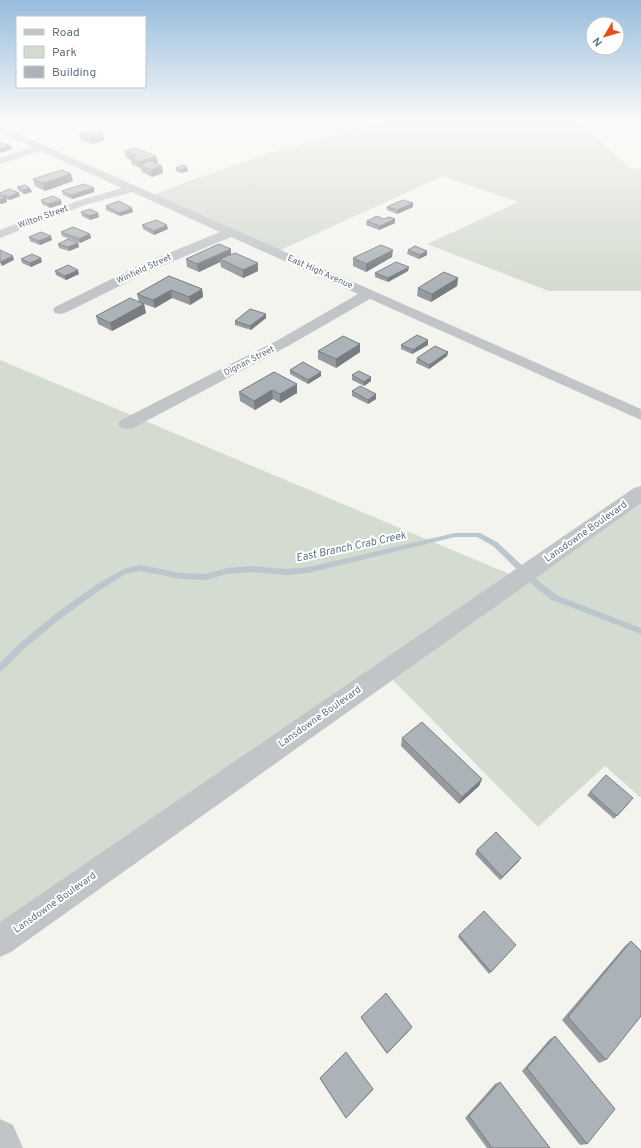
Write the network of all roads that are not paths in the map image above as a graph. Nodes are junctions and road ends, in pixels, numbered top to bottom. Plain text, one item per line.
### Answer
1 (103, 175) edge
2 (133, 188) junction
3 (231, 232) junction
4 (0, 234) edge
5 (369, 294) junction
6 (60, 310) dead end
7 (641, 415) edge
8 (127, 424) dead end
9 (641, 493) edge
10 (0, 941) edge
11 (0, 1138) edge
12 (4, 1148) edge

1 - 2 street, East High Avenue
2 - 3 street, East High Avenue
2 - 4 street, Wilton Street
3 - 5 street, East High Avenue
3 - 6 street, Winfield Street
5 - 7 street, East High Avenue
5 - 8 street, Dignan Street
9 - 10 street, Lansdowne Boulevard
11 - 12 street

